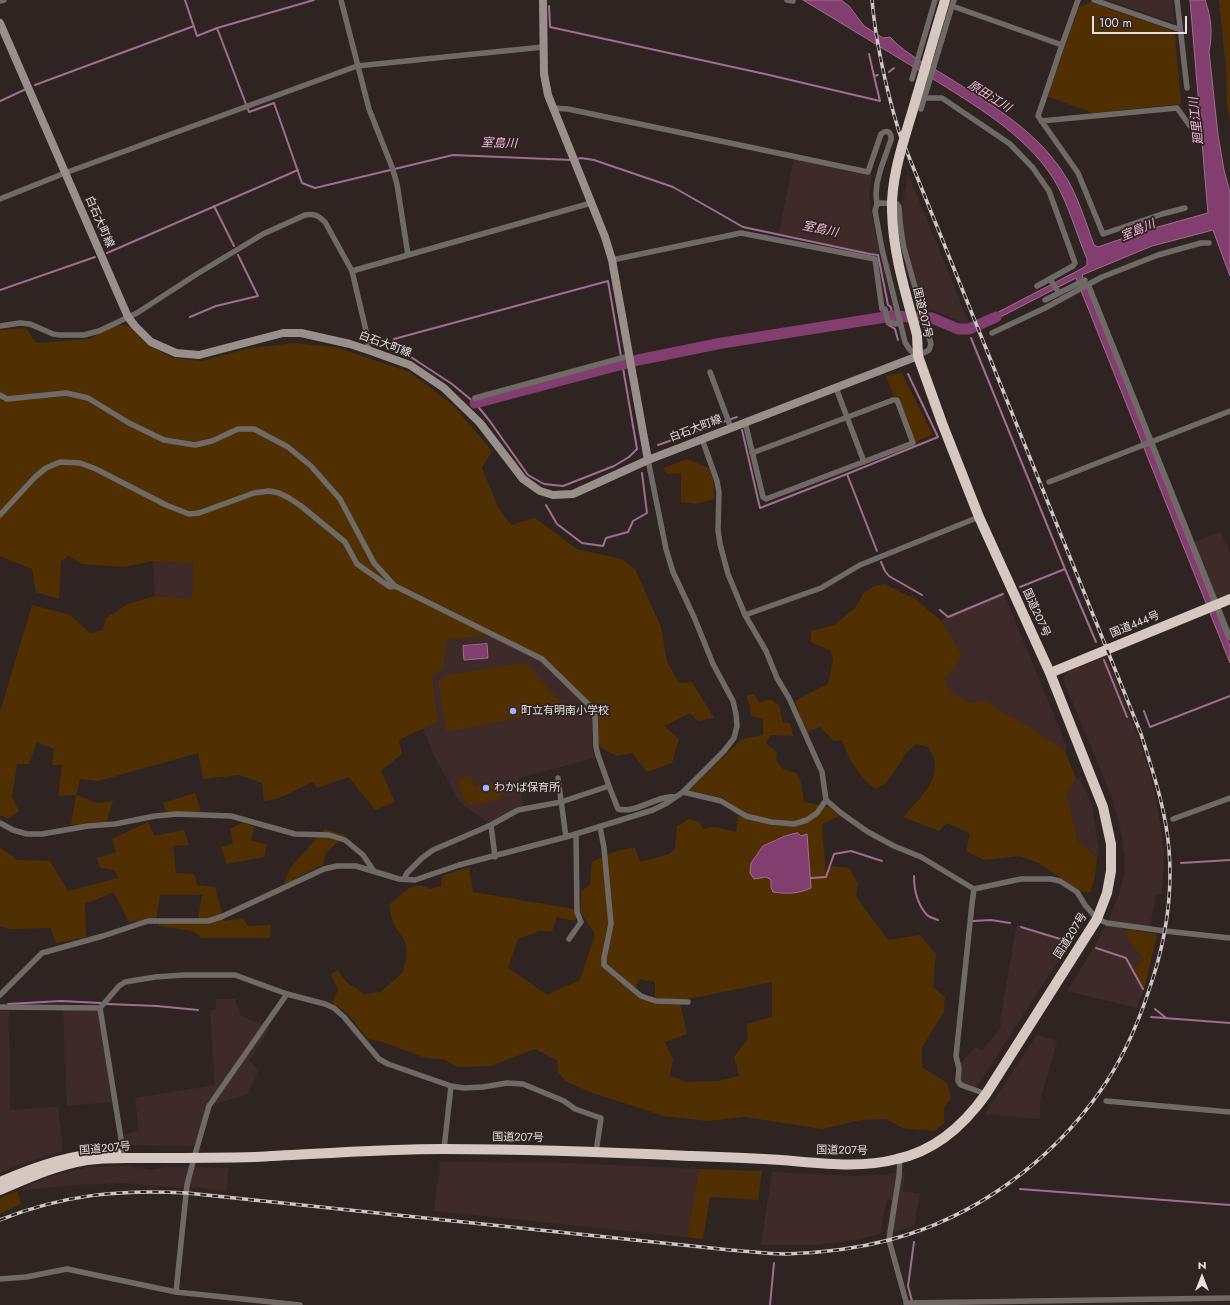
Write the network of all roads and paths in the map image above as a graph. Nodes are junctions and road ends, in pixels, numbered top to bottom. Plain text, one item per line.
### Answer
1 (4, 0) edge
2 (341, 0) edge
3 (544, 0) edge
4 (787, 0) edge
5 (794, 0) edge
6 (934, 0) edge
7 (954, 0) edge
8 (1078, 0) edge
9 (1094, 0) edge
10 (1177, 0) edge
11 (0, 1) edge
12 (949, 3) edge
13 (0, 22) edge
14 (1180, 29) junction
15 (1062, 45) junction
16 (543, 47) junction
17 (358, 66) junction
18 (912, 79) dead end
19 (1187, 88) dead end
20 (924, 98) junction
21 (553, 108) junction
22 (921, 109) dead end
23 (1041, 121) junction
24 (1190, 126) dead end
25 (65, 173) junction
26 (0, 200) edge
27 (591, 203) junction
28 (877, 204) junction
29 (1185, 208) dead end
30 (1209, 243) dead end
31 (408, 255) junction
32 (612, 260) junction
33 (352, 271) junction
34 (1050, 279) junction
35 (1087, 282) junction
36 (1037, 286) dead end
37 (1078, 286) junction
38 (1059, 293) junction
39 (1046, 300) dead end
40 (128, 317) junction
41 (900, 323) junction
42 (0, 326) edge
43 (992, 333) dead end
44 (368, 350) junction
45 (918, 356) junction
46 (624, 357) junction
47 (710, 372) dead end
48 (836, 388) junction
49 (0, 395) edge
50 (475, 398) dead end
51 (1230, 411) edge
52 (847, 418) junction
53 (744, 422) junction
54 (729, 423) junction
55 (702, 439) junction
56 (1151, 442) junction
57 (752, 453) junction
58 (648, 460) junction
59 (864, 462) junction
60 (1049, 482) dead end
61 (0, 515) edge
62 (979, 517) junction
63 (395, 586) junction
64 (1230, 600) edge
65 (1216, 604) junction
66 (745, 614) junction
67 (1230, 638) edge
68 (1050, 673) junction
69 (558, 778) dead end
70 (609, 786) junction
71 (683, 792) junction
72 (675, 798) junction
73 (1230, 798) edge
74 (826, 800) junction
75 (561, 802) junction
76 (1173, 819) dead end
77 (0, 823) edge
78 (491, 825) junction
79 (600, 827) junction
80 (576, 834) junction
81 (566, 837) junction
82 (495, 856) junction
83 (374, 871) junction
84 (404, 880) junction
85 (974, 889) junction
86 (1097, 919) junction
87 (1230, 938) edge
88 (569, 939) dead end
89 (287, 994) junction
90 (0, 995) edge
91 (688, 1002) dead end
92 (0, 1007) edge
93 (100, 1008) junction
94 (451, 1086) junction
95 (986, 1094) junction
96 (1106, 1102) dead end
97 (1230, 1112) edge
98 (444, 1149) junction
99 (123, 1152) junction
100 (596, 1152) junction
101 (194, 1158) junction
102 (900, 1159) junction
103 (0, 1182) edge
104 (0, 1190) edge
105 (0, 1279) edge
106 (176, 1292) junction
107 (1230, 1298) edge
108 (244, 1302) edge
109 (910, 1303) edge
110 (300, 1305) edge

1 - 11 street
2 - 17 street
3 - 16 main road
4 - 5 street
6 - 18 street
7 - 12 street
8 - 15 street
9 - 14 street
10 - 14 street
12 - 15 street
12 - 20 street
12 - 45 highway, 国道207号, bridge
13 - 25 main road, 白石大町線
14 - 19 street
15 - 23 street
16 - 17 street
16 - 21 main road
17 - 25 street
17 - 31 street
20 - 22 street
20 - 34 street
21 - 27 main road
21 - 28 street
23 - 24 street
23 - 29 street
25 - 26 street
25 - 40 main road, 白石大町線
27 - 31 street
27 - 32 main road
28 - 41 street
28 - 45 street
30 - 35 street
31 - 33 street
32 - 41 street
32 - 46 main road
33 - 40 street
33 - 44 street
34 - 36 street
34 - 38 street
35 - 37 street
35 - 56 street
37 - 38 street
37 - 43 street
38 - 39 street
40 - 42 street
40 - 44 main road, 白石大町線
41 - 45 street
44 - 58 main road, 白石大町線
45 - 48 main road, 白石大町線
45 - 62 highway, 国道207号
46 - 50 street
46 - 58 main road
47 - 54 street
48 - 52 street
48 - 53 main road, 白石大町線
49 - 63 street
51 - 56 street
52 - 57 street
52 - 59 street
52 - 59 street
53 - 54 main road, 白石大町線
53 - 57 street
54 - 55 main road, 白石大町線
55 - 58 main road, 白石大町線
55 - 66 street
56 - 60 street
56 - 65 street
57 - 59 street
58 - 71 street
61 - 63 street
62 - 66 street
62 - 68 highway, 国道207号
63 - 70 street
64 - 65 highway, 国道444号
65 - 67 street
65 - 68 highway, 国道444号
66 - 74 street
68 - 86 highway, 国道207号
69 - 75 street
70 - 72 street
70 - 75 street
71 - 72 street
71 - 74 street
72 - 79 street
73 - 76 street
74 - 85 street
75 - 78 street
75 - 81 street
77 - 83 street
78 - 82 street
78 - 84 street
79 - 80 street
79 - 91 street
80 - 81 street
80 - 88 street
81 - 82 street
82 - 84 street
83 - 84 street
83 - 90 street
85 - 86 street
85 - 95 street
86 - 87 street
86 - 95 highway, 国道207号
89 - 93 street
89 - 94 street
89 - 101 street
92 - 93 street
93 - 99 street
94 - 98 street
94 - 100 street
95 - 102 highway, 国道207号
96 - 97 street
98 - 100 highway, 国道207号
98 - 101 highway, 国道207号
99 - 101 highway, 国道207号
99 - 103 highway, 国道207号
100 - 102 highway, 国道207号
101 - 104 highway, 国道207号
101 - 106 street
102 - 109 street
105 - 106 street
106 - 108 street
107 - 109 street
108 - 110 street

